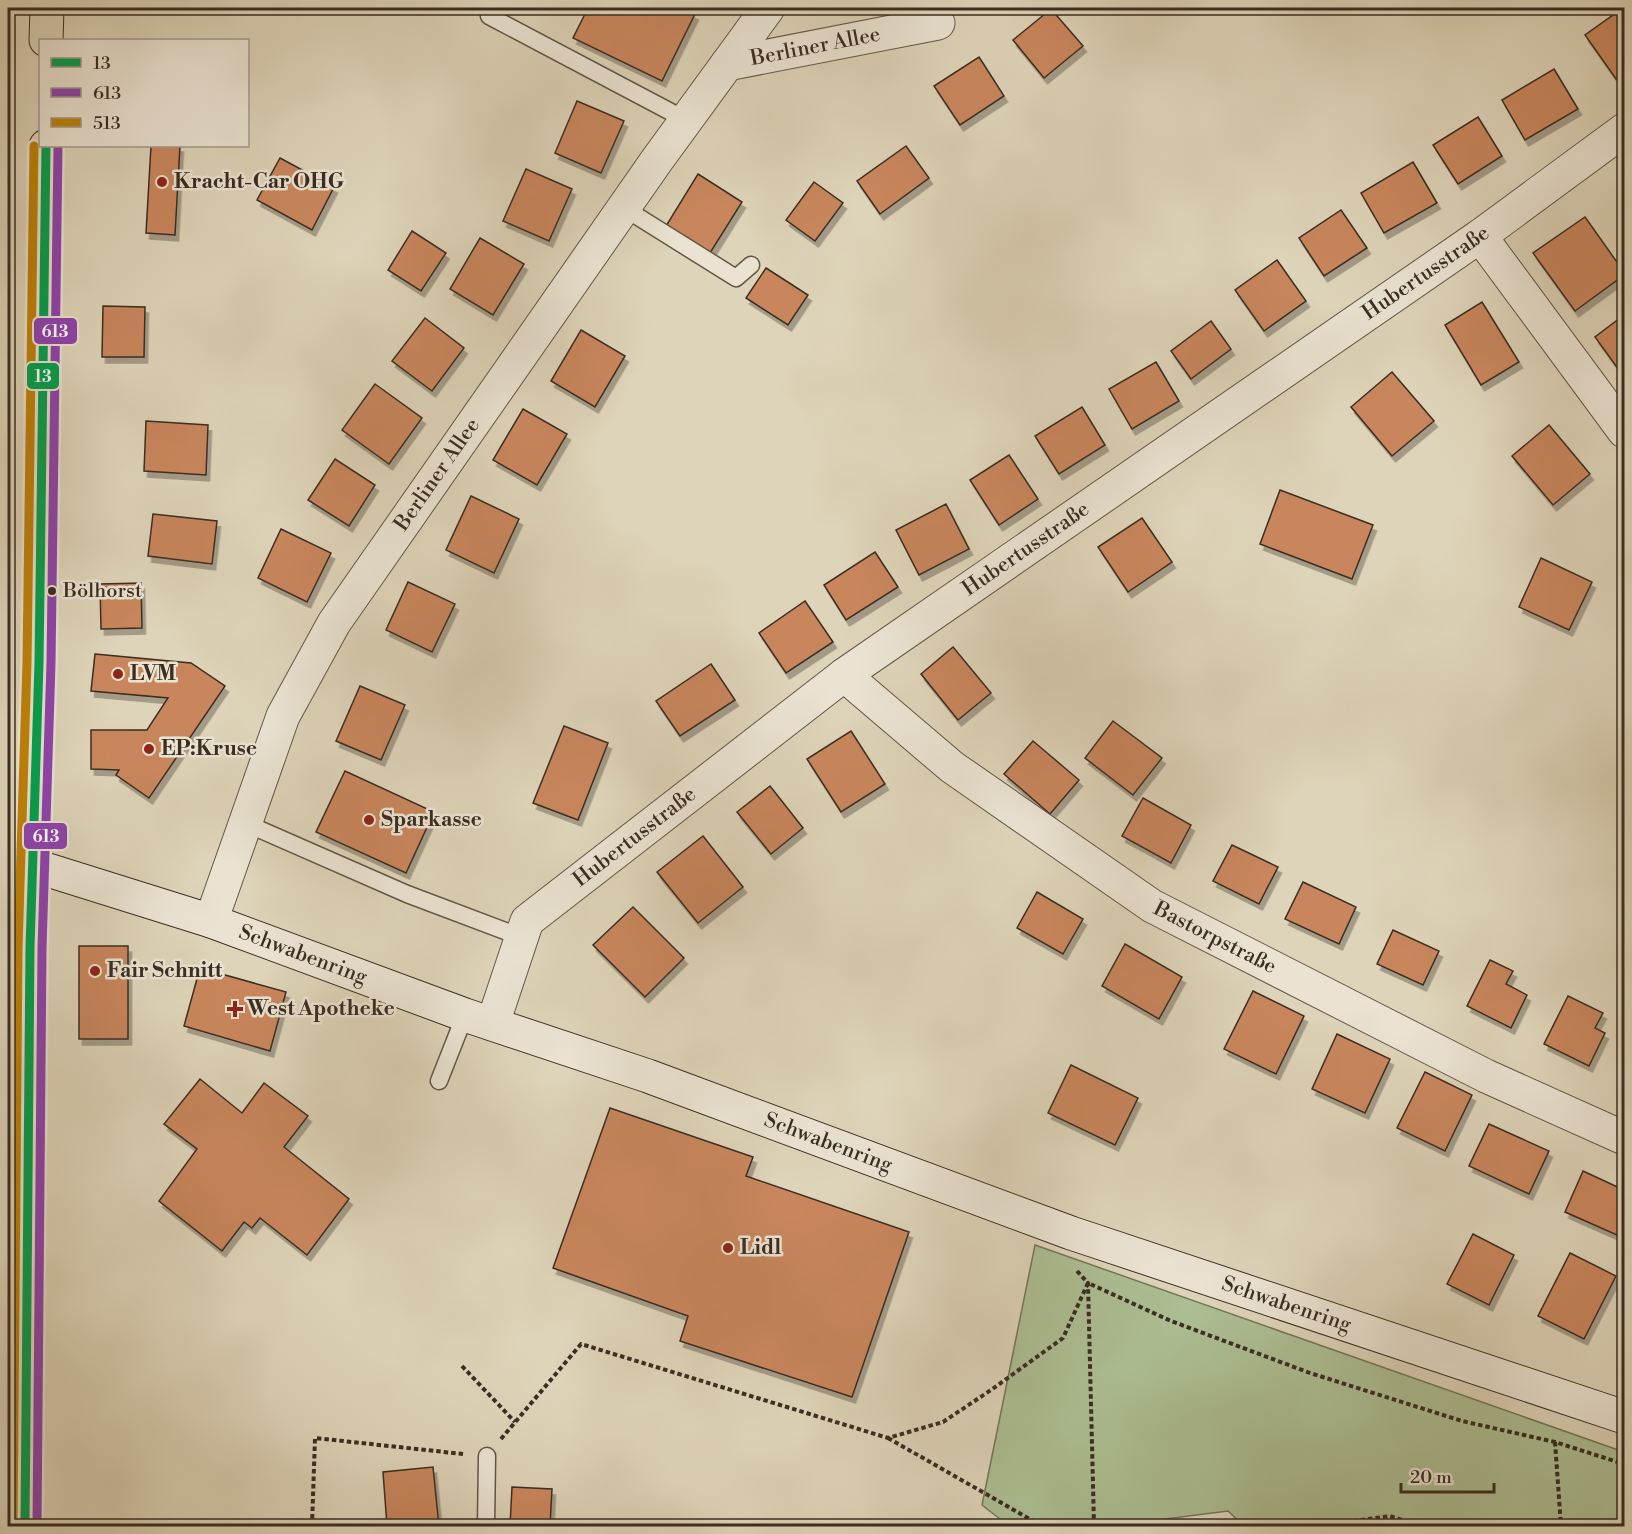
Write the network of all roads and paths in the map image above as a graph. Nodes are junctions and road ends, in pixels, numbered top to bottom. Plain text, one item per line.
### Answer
1 (47, 8) edge
2 (768, 8) edge
3 (489, 16) dead end
4 (938, 23) dead end
5 (46, 39) edge
6 (727, 64) junction
7 (686, 120) junction
8 (1624, 130) edge
9 (45, 147) edge
10 (624, 208) junction
11 (1480, 236) junction
12 (751, 265) dead end
13 (1624, 431) edge
14 (844, 675) junction
15 (245, 823) junction
16 (20, 857) edge
17 (212, 921) junction
18 (521, 937) junction
19 (479, 1019) junction
20 (439, 1081) dead end
21 (1624, 1138) edge
22 (1071, 1233) junction
23 (1088, 1283) junction
24 (462, 1366) dead end
25 (1624, 1417) edge
26 (515, 1422) junction
27 (888, 1438) junction
28 (1555, 1442) junction
29 (487, 1456) junction
30 (1624, 1464) edge
31 (25, 1527) edge
32 (312, 1527) edge
33 (486, 1527) edge
34 (1042, 1527) edge
35 (1094, 1527) edge
36 (1316, 1527) edge
37 (1420, 1527) edge
38 (1561, 1527) edge

1 - 5 main road
2 - 6 street, Berliner Allee
3 - 7 lane
4 - 6 street, Berliner Allee
6 - 7 street, Berliner Allee
7 - 10 street, Berliner Allee
8 - 11 street, Hubertusstraße
9 - 16 main road
10 - 12 lane
10 - 15 street, Berliner Allee
11 - 13 street
11 - 14 street, Hubertusstraße
14 - 18 street, Hubertusstraße
14 - 21 street, Bastorpstraße
15 - 17 street, Berliner Allee
15 - 18 lane
16 - 17 street, Schwabenring
16 - 31 main road
17 - 19 street, Schwabenring
18 - 19 street, Hubertusstraße
19 - 20 lane
19 - 22 street, Schwabenring
22 - 23 path
22 - 25 street, Schwabenring
23 - 27 path
23 - 28 path
23 - 35 path
24 - 26 path
26 - 27 path
26 - 29 path
27 - 34 path
28 - 30 path
28 - 38 path
29 - 32 path
29 - 33 lane
36 - 37 path

